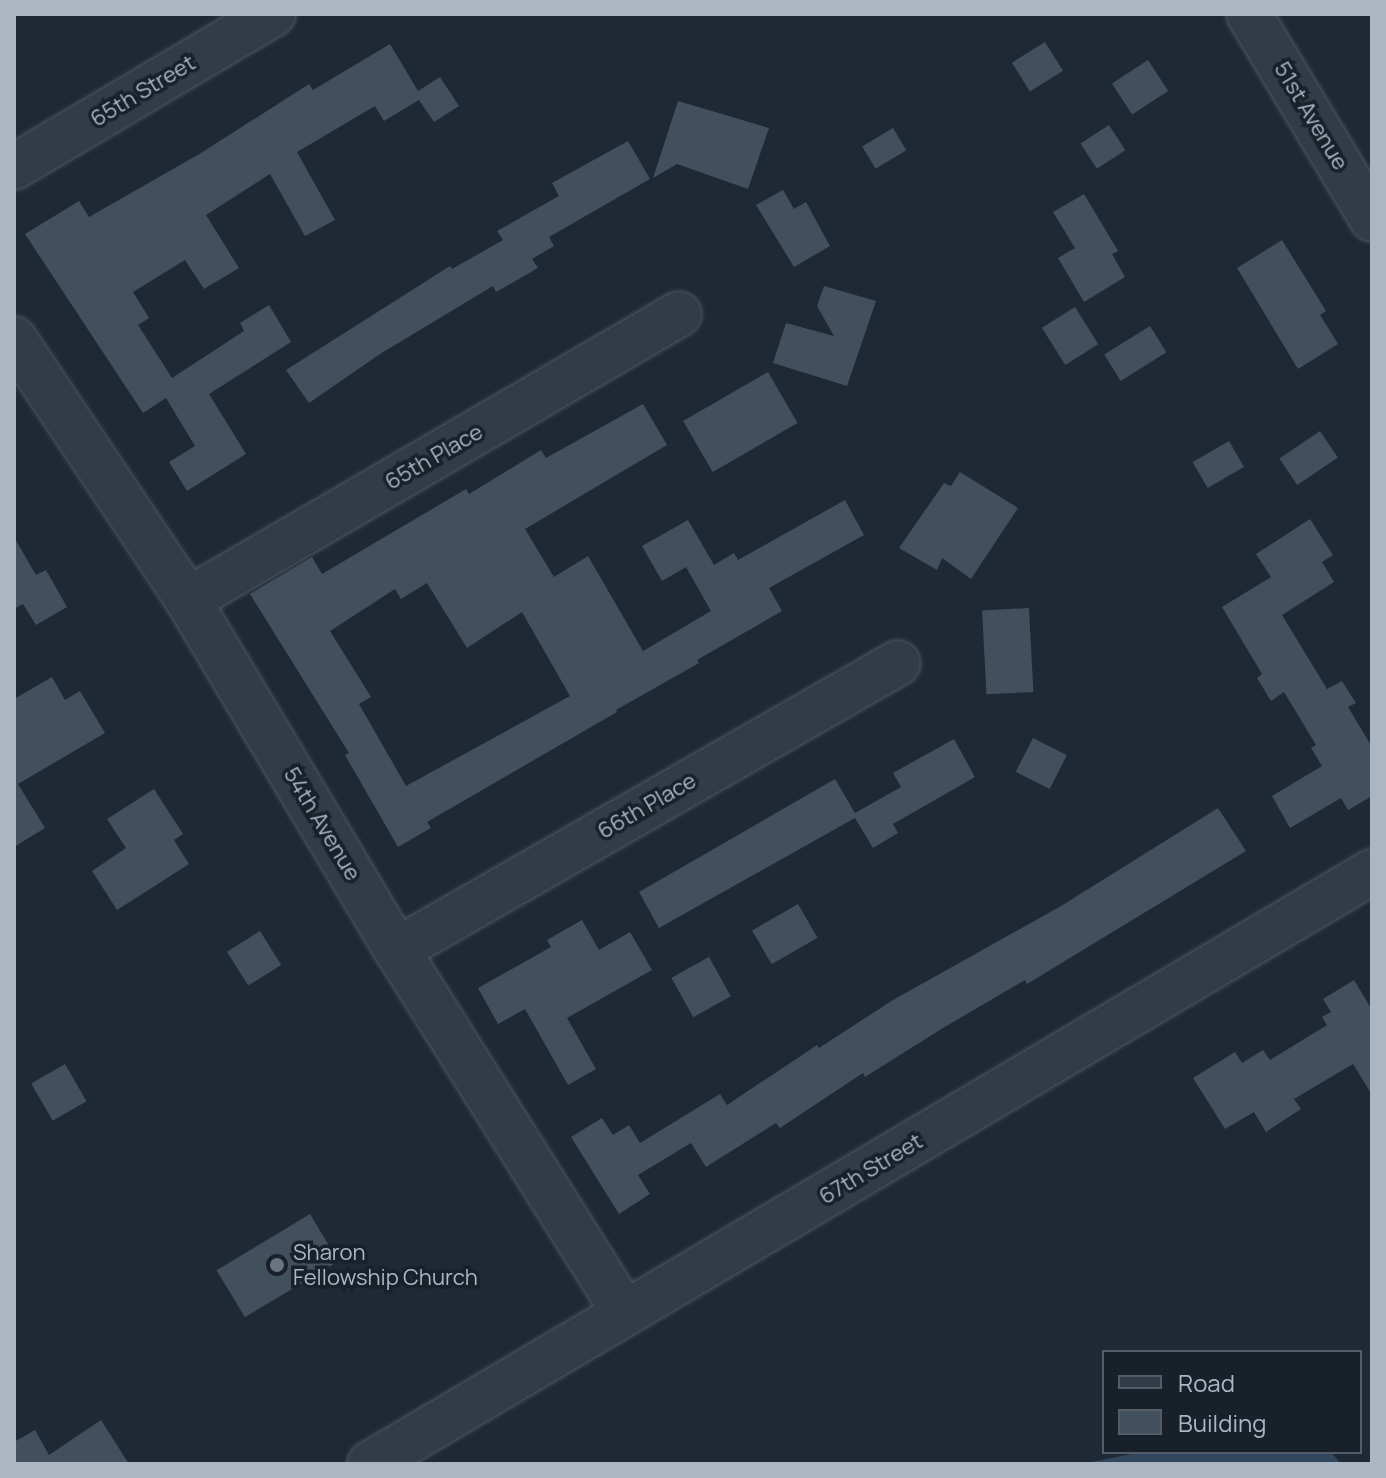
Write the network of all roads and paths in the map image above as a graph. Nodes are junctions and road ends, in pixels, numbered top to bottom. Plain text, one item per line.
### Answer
1 (273, 14) edge
2 (1249, 14) edge
3 (14, 167) edge
4 (1372, 219) edge
5 (679, 314) dead end
6 (14, 339) edge
7 (188, 600) junction
8 (898, 663) dead end
9 (1372, 872) edge
10 (397, 950) junction
11 (624, 1312) junction
12 (370, 1464) edge

1 - 3 street, 65th Street
2 - 4 street, 51st Avenue
5 - 7 street, 65th Place
6 - 7 street, 54th Avenue
7 - 10 street, 54th Avenue
8 - 10 street, 66th Place
9 - 11 street, 67th Street
10 - 11 street, 54th Avenue
11 - 12 street, 67th Street

